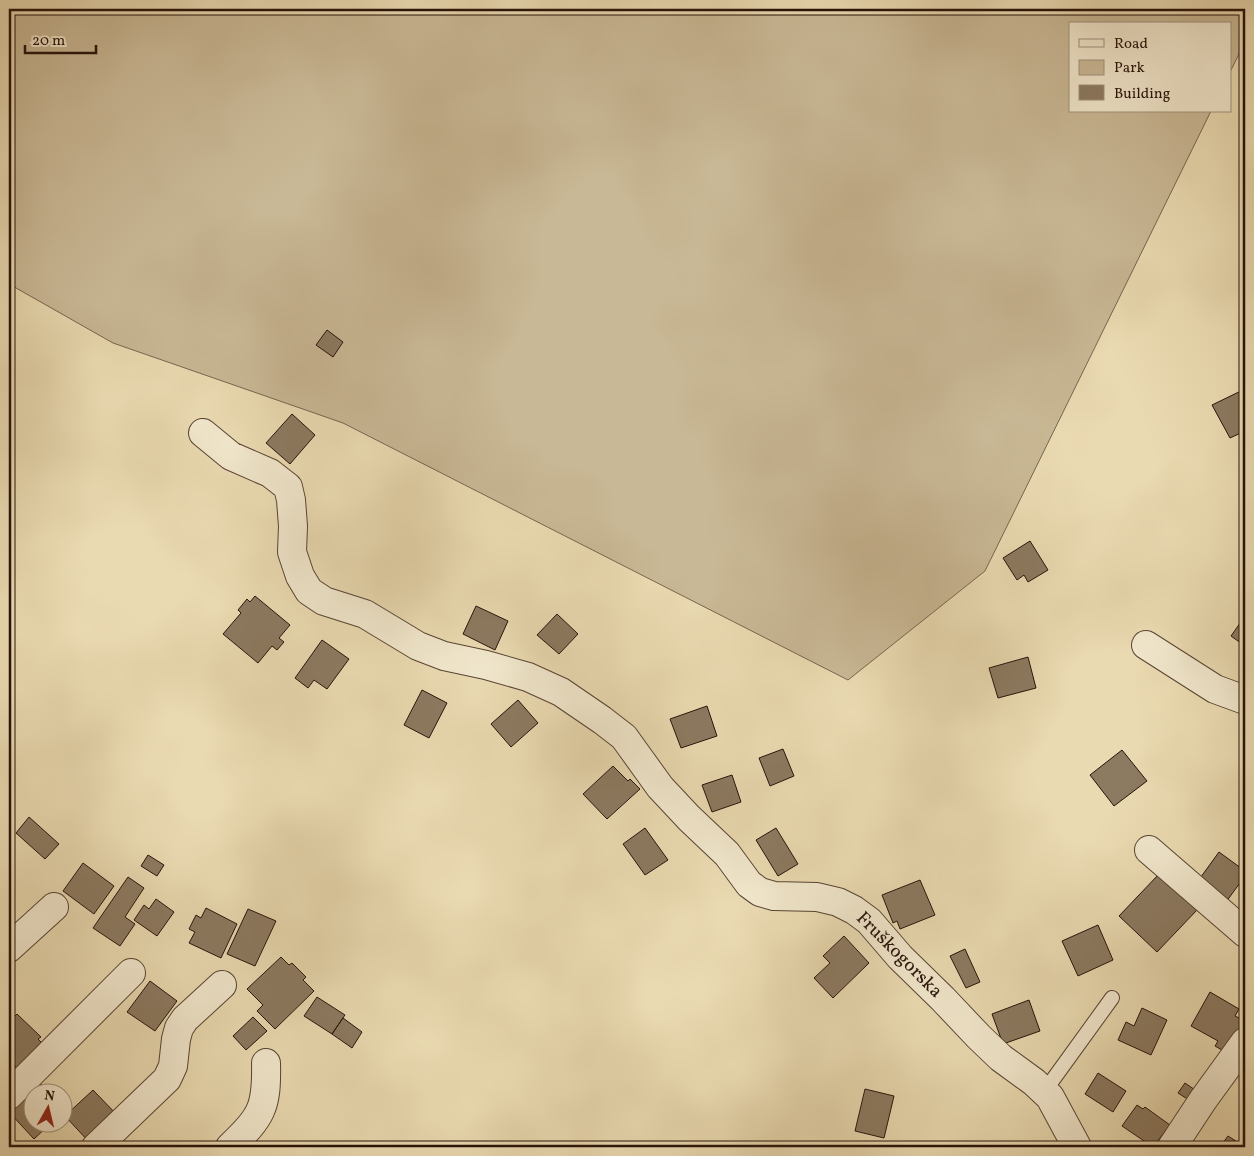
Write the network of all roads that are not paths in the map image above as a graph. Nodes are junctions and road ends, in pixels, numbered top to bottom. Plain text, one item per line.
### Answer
1 (203, 433) dead end
2 (1146, 645) dead end
3 (1245, 700) edge
4 (1148, 850) dead end
5 (54, 907) dead end
6 (1245, 933) edge
7 (9, 948) edge
8 (131, 973) dead end
9 (222, 985) dead end
10 (1112, 998) dead end
11 (1245, 1042) edge
12 (266, 1063) dead end
13 (1044, 1092) junction
14 (9, 1095) edge
15 (96, 1147) edge
16 (230, 1147) edge
17 (1077, 1147) edge
18 (1172, 1147) edge

1 - 13 street, Fruškogorska
2 - 3 street
4 - 6 street
5 - 7 street
8 - 14 street
9 - 15 street
10 - 13 lane
11 - 18 street
12 - 16 street
13 - 17 street, Fruškogorska

